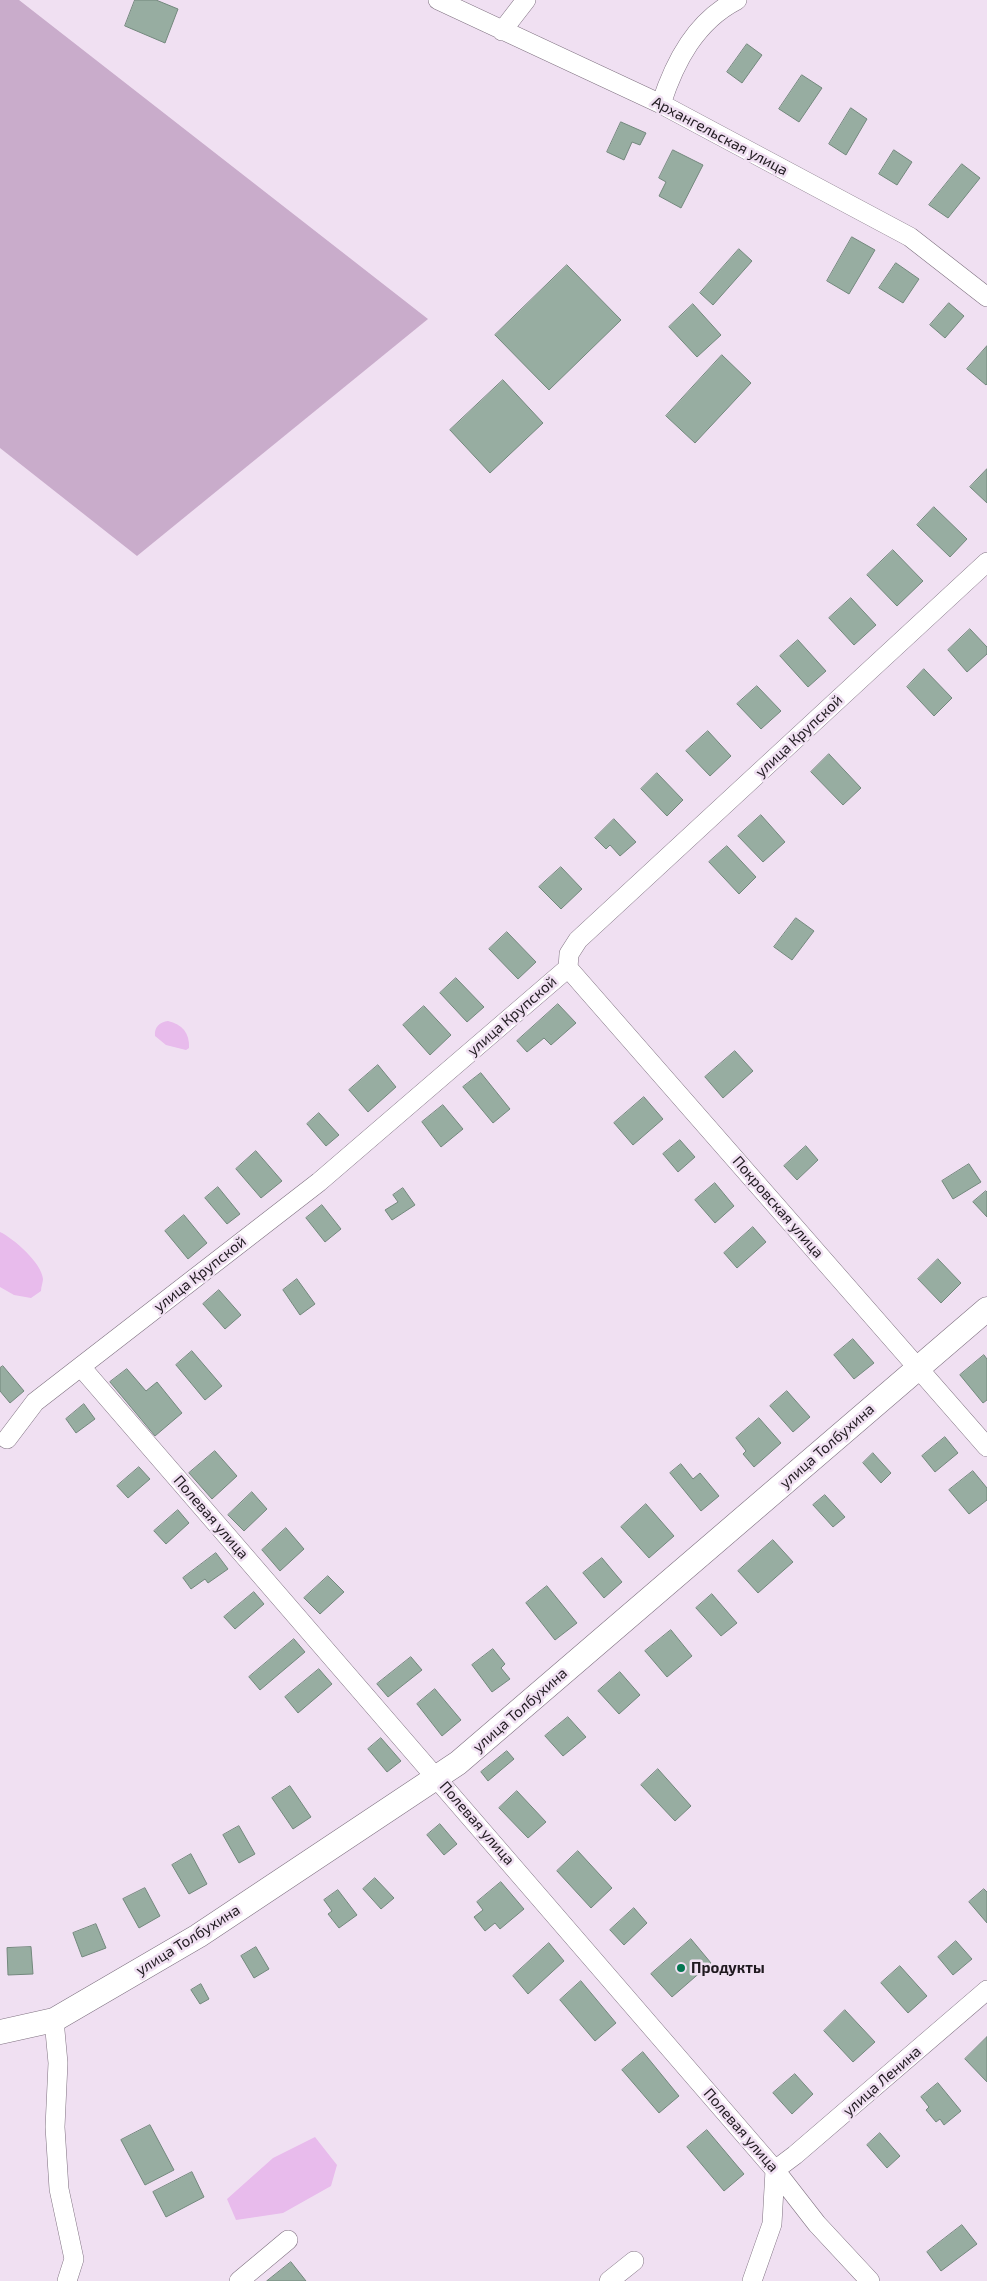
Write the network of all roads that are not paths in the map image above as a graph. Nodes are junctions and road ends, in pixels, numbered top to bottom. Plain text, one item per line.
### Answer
1 (438, 0) edge
2 (526, 0) edge
3 (737, 0) edge
4 (502, 31) junction
5 (661, 104) junction
6 (987, 297) edge
7 (987, 562) edge
8 (568, 968) junction
9 (987, 1308) edge
10 (81, 1367) junction
11 (919, 1368) junction
12 (7, 1439) dead end
13 (987, 1447) edge
14 (437, 1778) junction
15 (987, 1990) edge
16 (54, 2020) junction
17 (0, 2032) edge
18 (776, 2170) junction
19 (288, 2240) dead end
20 (634, 2261) dead end
21 (71, 2279) edge
22 (239, 2281) edge
23 (609, 2281) edge
24 (752, 2281) edge
25 (870, 2281) edge

1 - 4 street, Архангельская улица
2 - 4 street
3 - 5 street
4 - 5 street, Архангельская улица
5 - 6 street, Архангельская улица
7 - 8 street, улица Крупской
8 - 10 street, улица Крупской
8 - 11 street, Покровская улица
9 - 11 main road, улица Толбухина
10 - 12 street, улица Крупской
10 - 14 street, Полевая улица
11 - 13 street, Покровская улица
11 - 14 main road, улица Толбухина
14 - 16 main road, улица Толбухина
14 - 18 street, Полевая улица
15 - 18 street, улица Ленина
16 - 17 main road, улица Толбухина
16 - 21 street
18 - 24 street
18 - 25 street, Полевая улица
19 - 22 street
20 - 23 street

